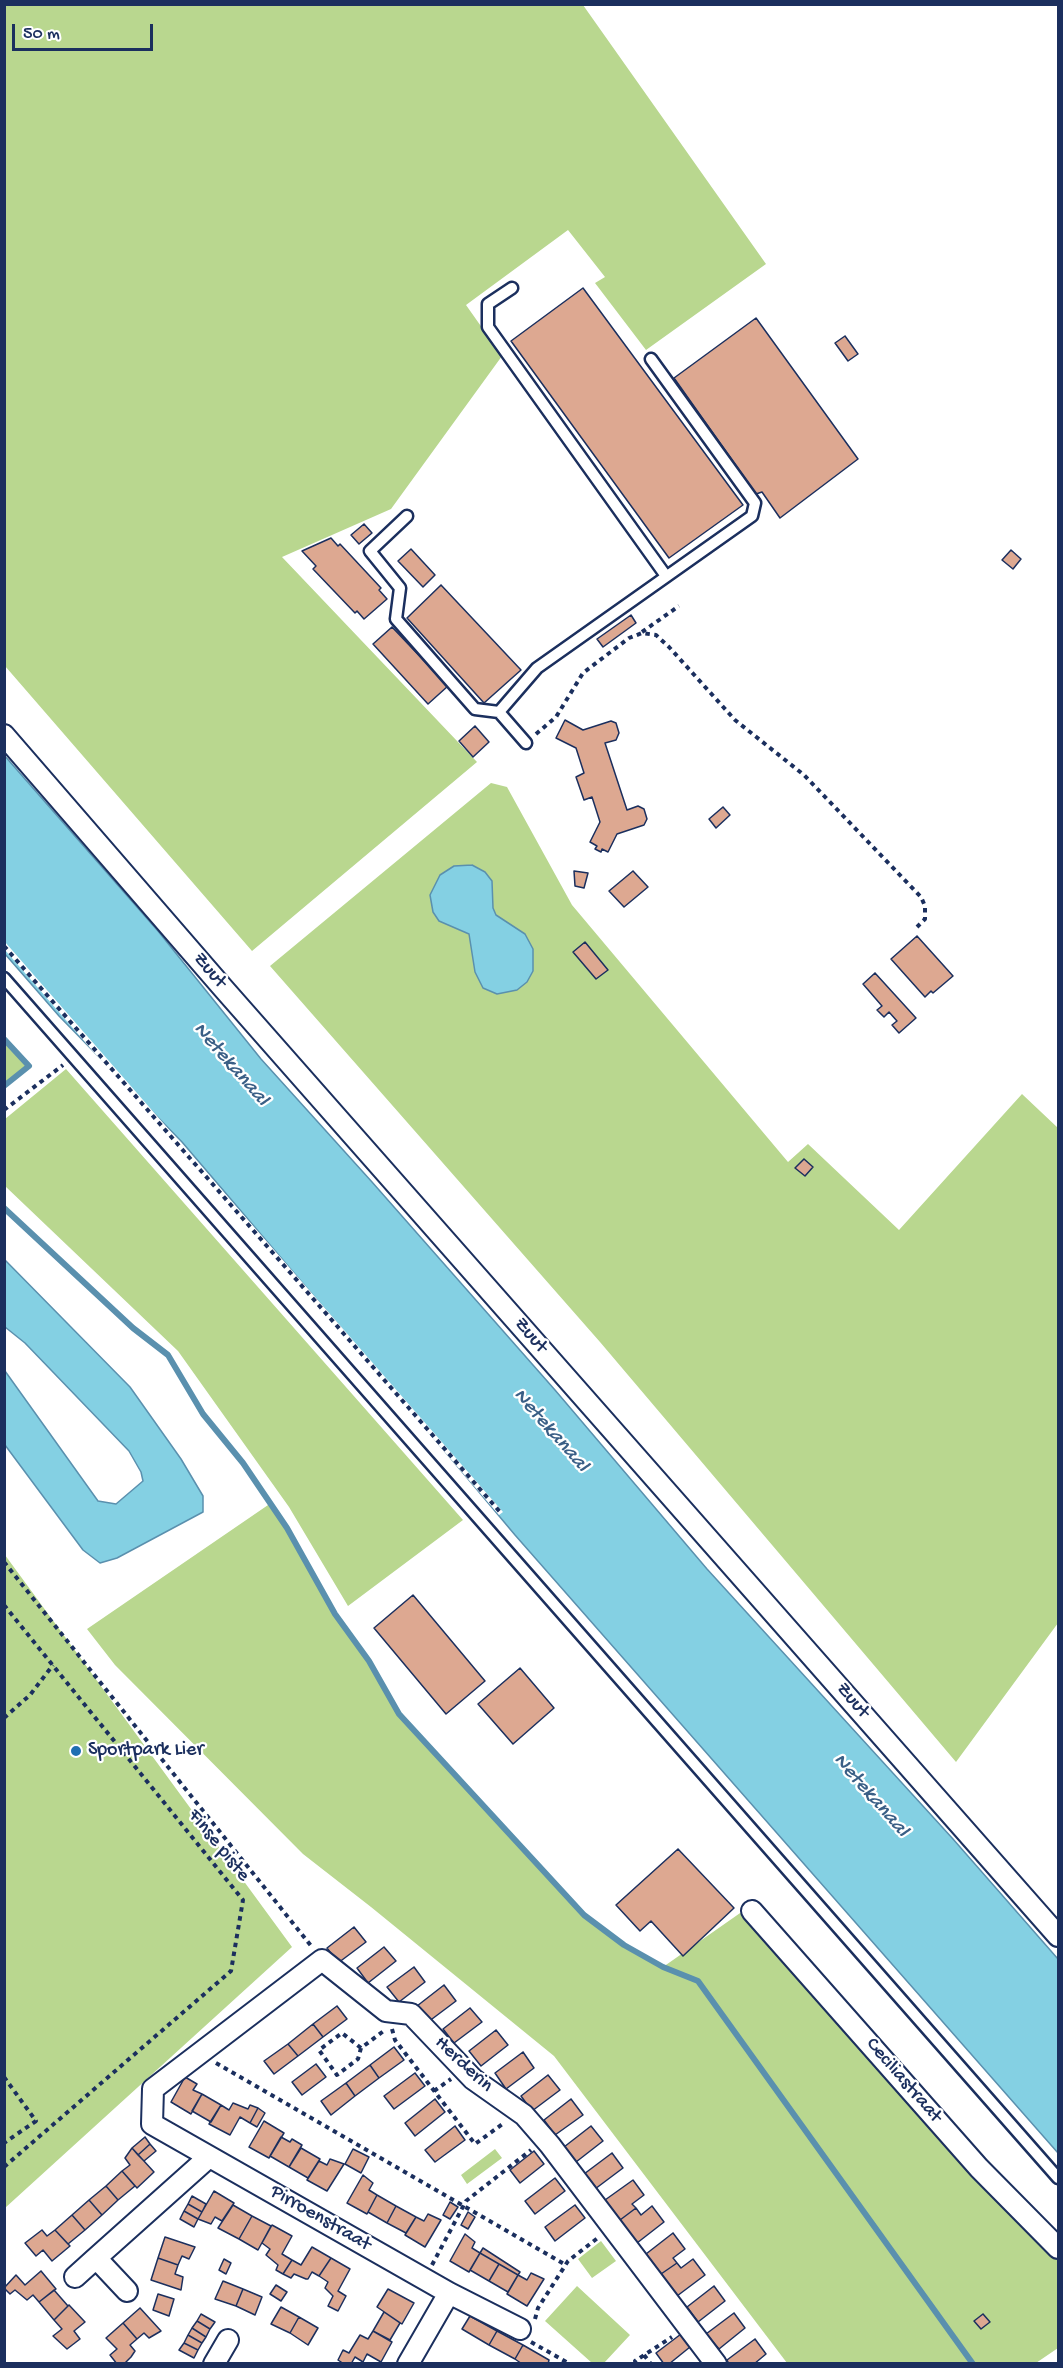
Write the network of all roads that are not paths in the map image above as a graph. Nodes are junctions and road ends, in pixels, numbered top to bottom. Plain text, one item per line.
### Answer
1 (512, 288) dead end
2 (651, 359) dead end
3 (407, 516) dead end
4 (666, 576) junction
5 (499, 712) junction
6 (4, 735) edge
7 (526, 743) road end
8 (4, 978) edge
9 (752, 1911) dead end
10 (1059, 1936) edge
11 (153, 2089) joint
12 (209, 2157) junction
13 (1059, 2178) edge
14 (1059, 2248) edge
15 (96, 2258) junction
16 (75, 2277) dead end
17 (127, 2290) dead end
18 (449, 2292) junction
19 (520, 2329) road end
20 (228, 2340) dead end
21 (214, 2364) edge
22 (408, 2364) edge
23 (716, 2364) edge

1 - 4 lane
2 - 4 lane
3 - 5 lane
4 - 5 lane
5 - 7 lane
6 - 10 street, Zuut
8 - 13 lane
9 - 14 street, Ceciliastraat
11 - 12 street, Pirroenstraat
11 - 23 street, Herderin
12 - 15 street
12 - 18 street, Pirroenstraat
15 - 16 street
15 - 17 street
18 - 19 street, Pirroenstraat
18 - 22 street
20 - 21 street

